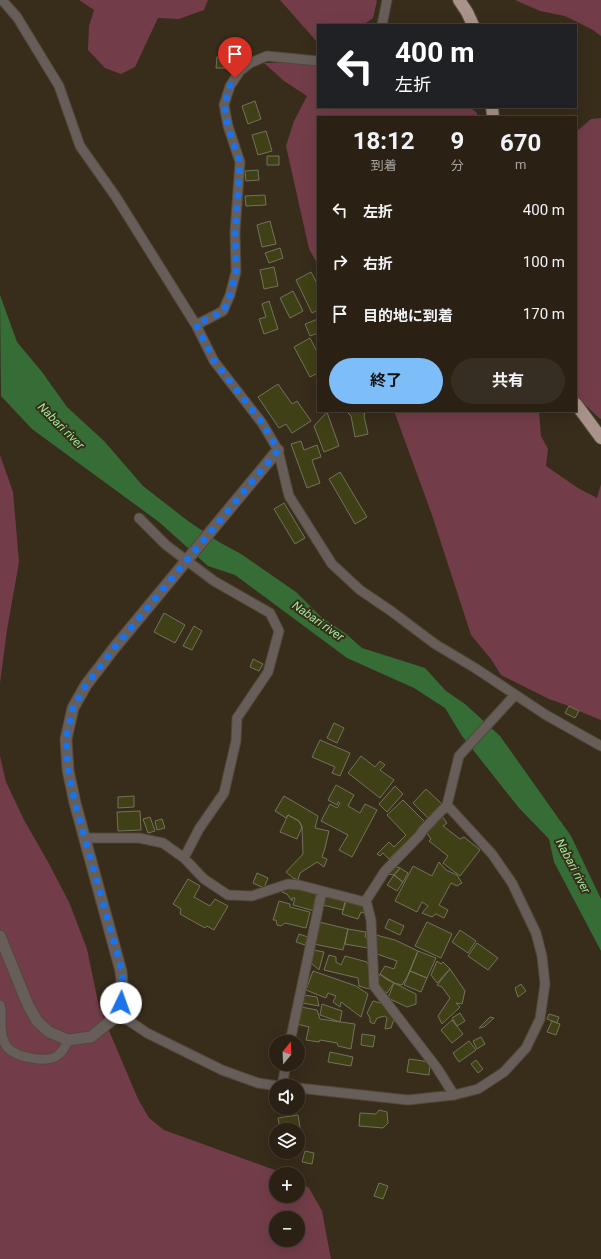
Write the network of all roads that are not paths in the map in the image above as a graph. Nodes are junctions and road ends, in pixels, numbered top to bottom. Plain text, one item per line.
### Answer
1 (2, 0) edge
2 (387, 0) edge
3 (459, 0) edge
4 (382, 24) edge
5 (473, 24) edge
6 (317, 61) edge
7 (196, 324) junction
8 (577, 405) edge
9 (601, 438) edge
10 (278, 450) junction
11 (139, 518) dead end
12 (187, 561) junction
13 (515, 695) junction
14 (601, 746) edge
15 (447, 805) junction
16 (85, 838) junction
17 (184, 858) junction
18 (322, 891) junction
19 (365, 902) junction
20 (0, 936) edge
21 (0, 1005) edge
22 (119, 1014) junction
23 (291, 1035) edge
24 (68, 1040) junction
25 (269, 1085) edge
26 (305, 1089) edge
27 (454, 1095) junction

1 - 7 street
2 - 4 street
3 - 5 highway
6 - 7 street
7 - 10 street
8 - 9 highway
10 - 12 street
10 - 13 street
11 - 12 street
12 - 16 street
12 - 17 street
13 - 14 street
13 - 15 street
15 - 19 street
15 - 27 street
16 - 17 street
16 - 22 street
17 - 18 street
18 - 19 street
18 - 23 street
19 - 27 street
20 - 24 street
21 - 24 street
22 - 24 street
22 - 25 street
26 - 27 street

